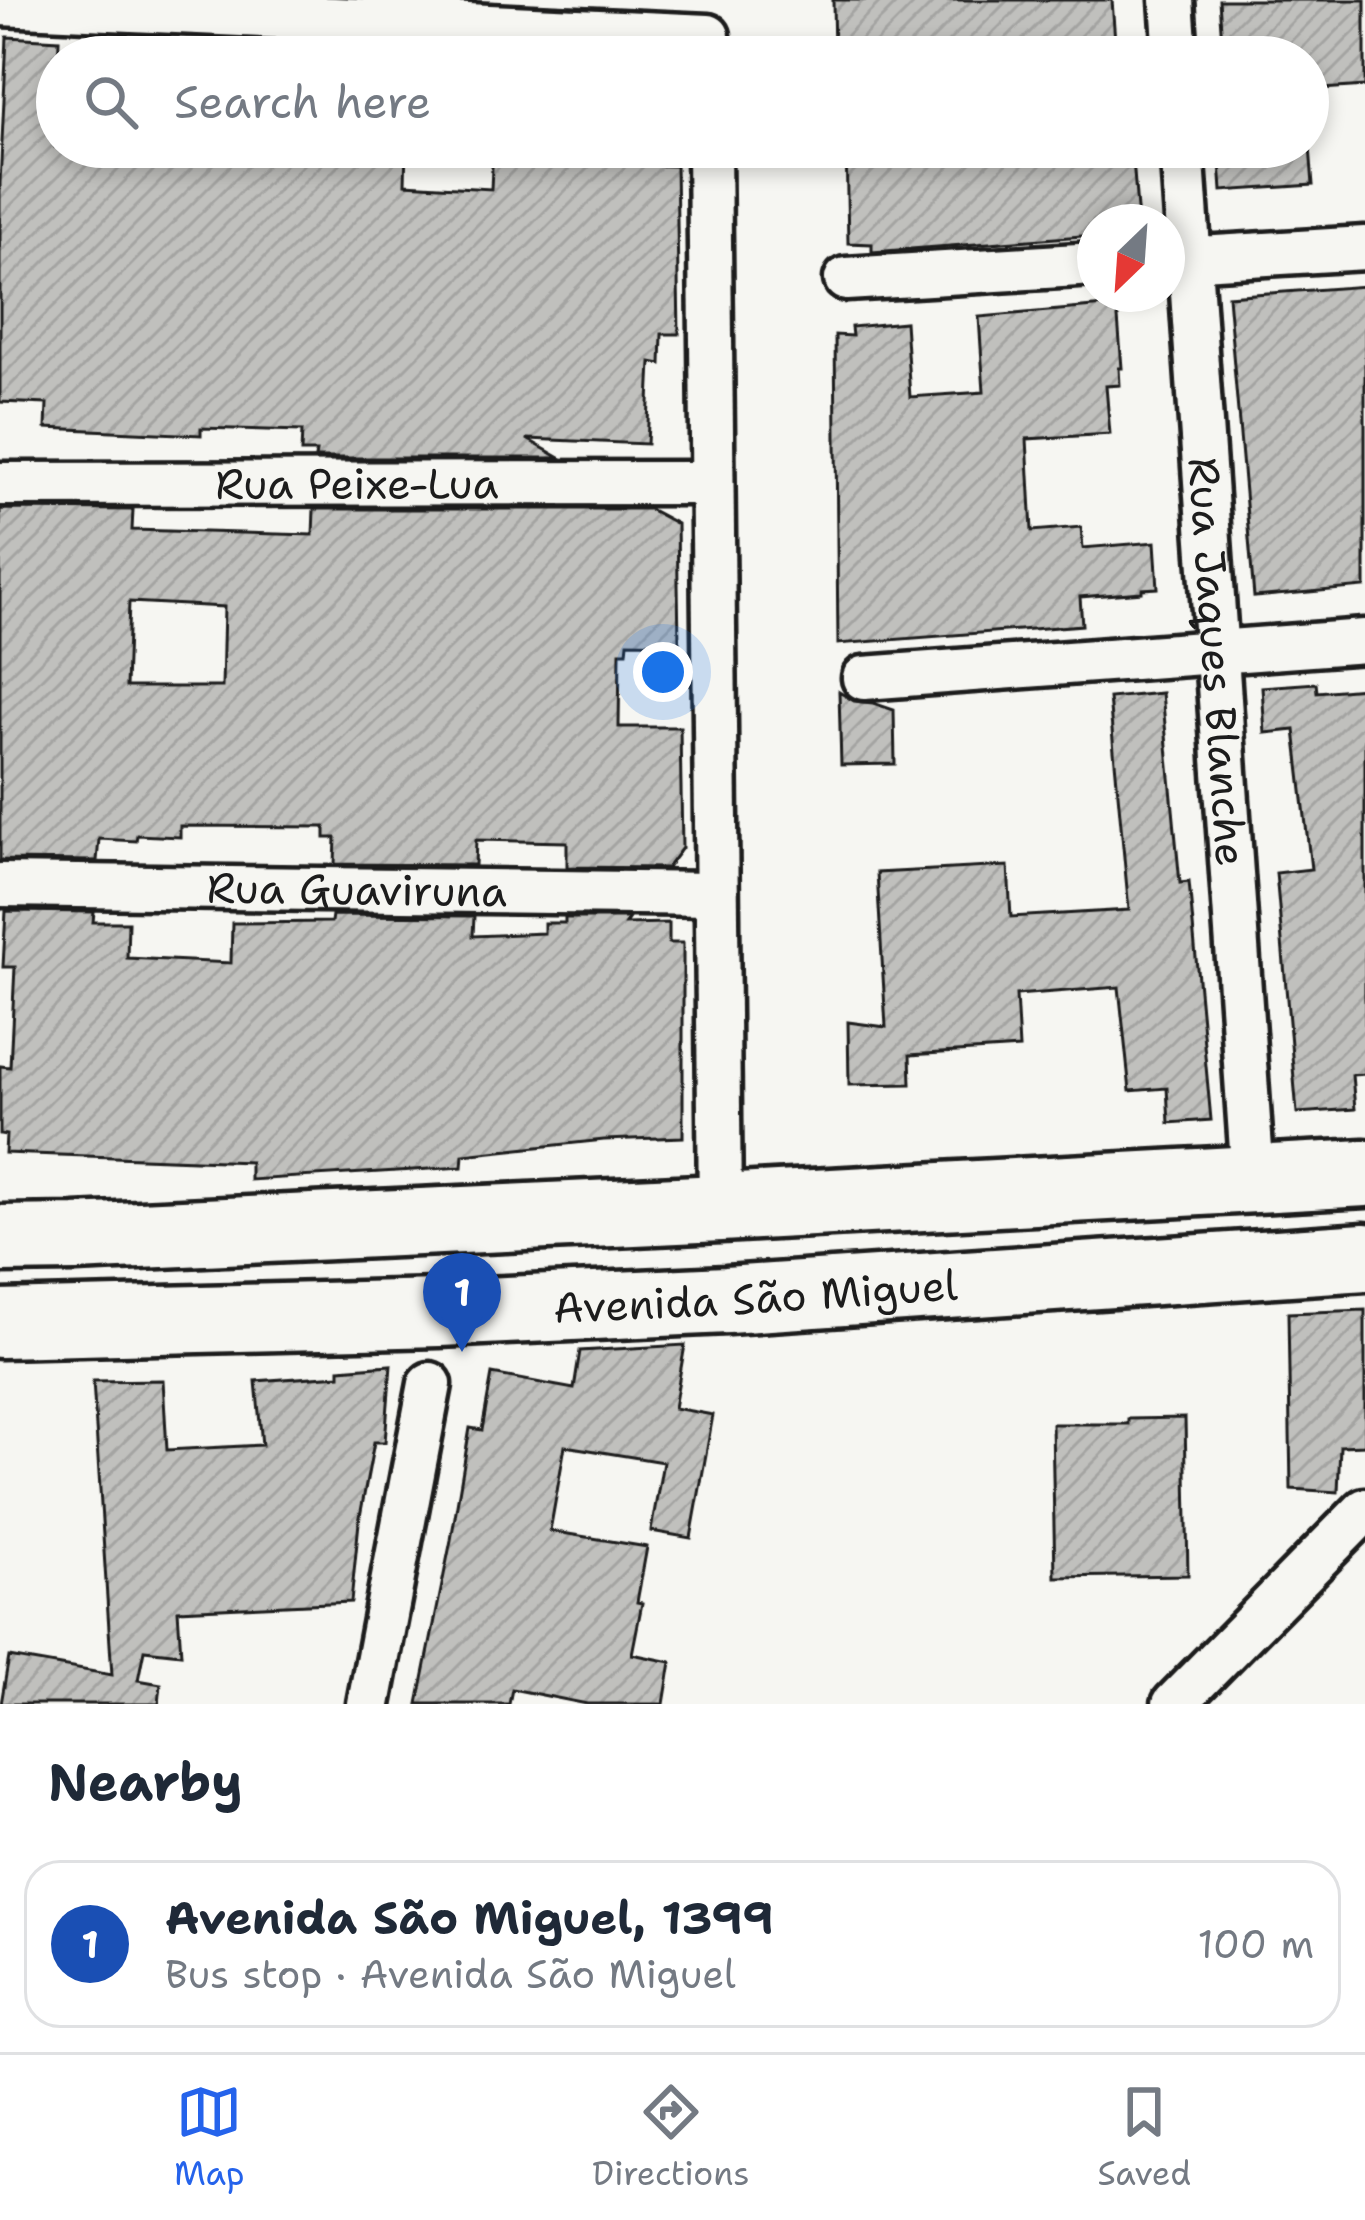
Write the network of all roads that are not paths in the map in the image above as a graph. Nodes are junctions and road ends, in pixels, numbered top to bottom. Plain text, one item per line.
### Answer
1 (1172, 0) edge
2 (0, 4) edge
3 (708, 31) edge
4 (1175, 36) edge
5 (709, 168) edge
6 (1181, 168) edge
7 (1180, 204) edge
8 (1365, 248) edge
9 (1185, 259) edge
10 (1077, 265) edge
11 (846, 279) dead end
12 (1183, 312) edge
13 (711, 483) junction
14 (0, 484) edge
15 (1365, 641) edge
16 (1217, 652) junction
17 (864, 678) dead end
18 (0, 885) edge
19 (715, 894) junction
20 (1365, 1172) edge
21 (1253, 1179) junction
22 (721, 1208) junction
23 (0, 1239) edge
24 (1365, 1257) edge
25 (0, 1324) edge
26 (430, 1384) dead end
27 (1365, 1510) edge
28 (369, 1704) edge
29 (1174, 1704) edge

1 - 4 street
2 - 3 street
5 - 13 street
6 - 7 street, Rua Jaques Blanche
8 - 9 street
10 - 11 street
12 - 16 street, Rua Jaques Blanche
13 - 14 street, Rua Peixe-Lua
13 - 19 street
15 - 16 street
16 - 17 street
16 - 21 street, Rua Jaques Blanche
18 - 19 street, Rua Guaviruna
19 - 22 street
20 - 21 main road
21 - 22 main road
22 - 23 main road
24 - 25 main road, Avenida São Miguel
26 - 28 street
27 - 29 street

